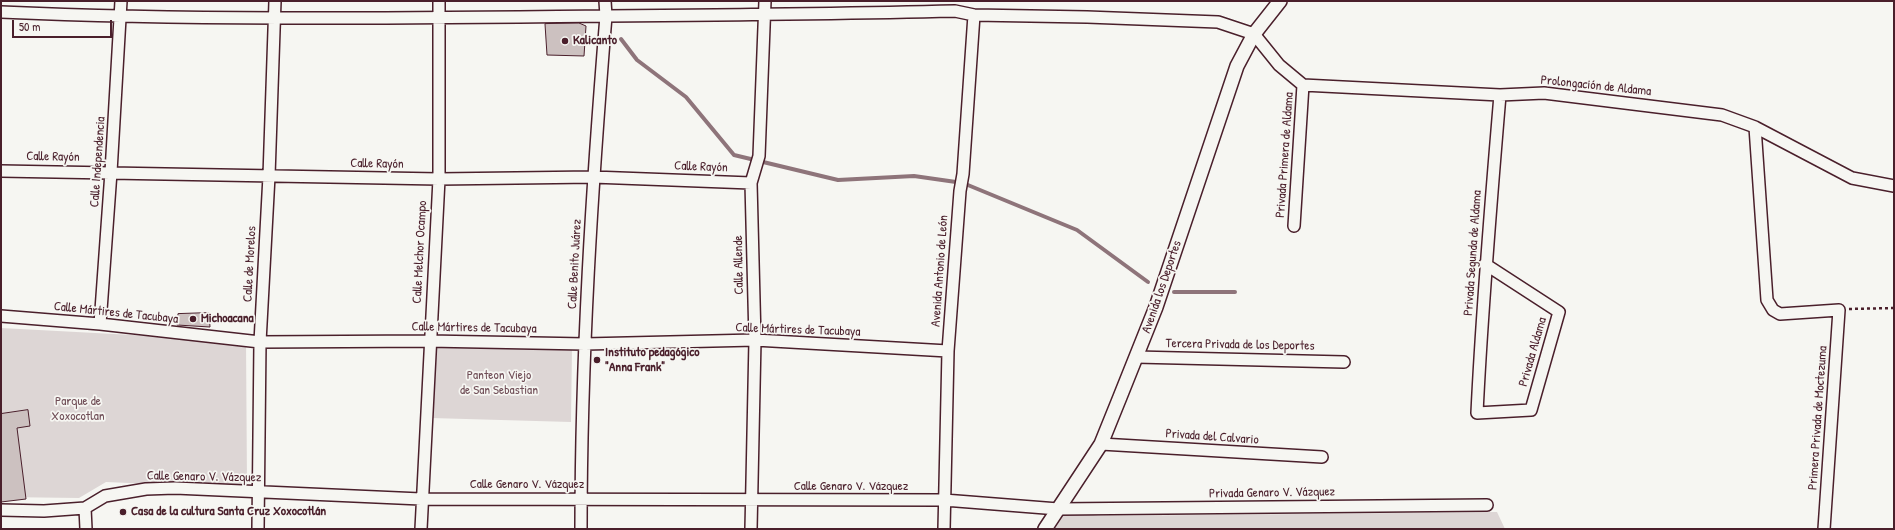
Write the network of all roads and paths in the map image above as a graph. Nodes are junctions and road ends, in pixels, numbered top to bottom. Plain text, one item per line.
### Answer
1 (121, 1) edge
2 (275, 1) edge
3 (439, 1) edge
4 (605, 1) edge
5 (765, 1) edge
6 (1273, 4) edge
7 (954, 6) edge
8 (1, 12) edge
9 (974, 15) junction
10 (606, 16) junction
11 (765, 16) junction
12 (121, 18) junction
13 (274, 19) junction
14 (439, 19) junction
15 (1254, 34) junction
16 (1303, 85) junction
17 (1500, 95) junction
18 (1755, 126) junction
19 (1, 170) edge
20 (111, 172) junction
21 (269, 176) junction
22 (593, 177) junction
23 (753, 178) junction
24 (438, 179) junction
25 (1894, 186) edge
26 (1294, 226) dead end
27 (1485, 264) junction
28 (1894, 308) edge
29 (1839, 310) junction
30 (1, 316) edge
31 (100, 324) junction
32 (755, 340) junction
33 (429, 341) junction
34 (260, 342) junction
35 (585, 344) junction
36 (948, 351) junction
37 (1136, 357) junction
38 (1344, 362) dead end
39 (1477, 413) joint
40 (1101, 444) junction
41 (1322, 457) dead end
42 (258, 492) junction
43 (421, 499) junction
44 (581, 499) junction
45 (944, 500) junction
46 (752, 501) junction
47 (1487, 505) dead end
48 (85, 508) junction
49 (1058, 509) junction
50 (1, 510) edge
51 (86, 529) edge
52 (258, 529) edge
53 (421, 529) edge
54 (581, 529) edge
55 (752, 529) edge
56 (944, 529) edge
57 (1045, 529) edge
58 (1824, 529) edge

1 - 12 street, Calle Independencia
2 - 13 street, Calle de Morelos
3 - 14 street, Calle Melchor Ocampo
4 - 10 street, Calle Benito Juárez
5 - 11 street, Calle Allende
6 - 15 street, Avenida los Deportes
7 - 9 street
7 - 11 street
8 - 12 street
9 - 15 street
9 - 36 street, Avenida Antonio de León
10 - 11 street
10 - 14 street
10 - 22 street, Calle Benito Juárez
11 - 23 street, Calle Allende
12 - 13 street
12 - 20 street, Calle Independencia
13 - 14 street
13 - 21 street, Calle de Morelos
14 - 24 street, Calle Melchor Ocampo
15 - 16 street
15 - 37 street, Avenida los Deportes
16 - 17 street, Prolongación de Aldama
16 - 26 street, Privada Primera de Aldama
17 - 18 street, Prolongación de Aldama
17 - 27 street, Privada Segunda de Aldama
18 - 25 street, Prolongación de Aldama
18 - 29 street
19 - 20 street, Calle Rayón
20 - 21 street, Calle Rayón
20 - 31 street, Calle Independencia
21 - 24 street, Calle Rayón
21 - 34 street, Calle de Morelos
22 - 23 street, Calle Rayón
22 - 24 street, Calle Rayón
22 - 35 street, Calle Benito Juárez
23 - 32 street, Calle Allende
24 - 33 street, Calle Melchor Ocampo
27 - 39 street, Privada Segunda de Aldama
27 - 39 street, Privada Aldama
28 - 29 path
29 - 58 street, Primera Privada de Moctezuma
30 - 31 street, Calle Mártires de Tacubaya
31 - 34 street, Calle Mártires de Tacubaya
32 - 35 street, Calle Mártires de Tacubaya
32 - 36 street, Calle Mártires de Tacubaya
32 - 46 street, Calle Allende
33 - 34 street, Calle Mártires de Tacubaya
33 - 35 street, Calle Mártires de Tacubaya
33 - 43 street, Calle Melchor Ocampo
34 - 42 street, Calle de Morelos
35 - 44 street, Calle Benito Juárez
36 - 45 street, Avenida Antonio de León
37 - 38 street, Tercera Privada de los Deportes
37 - 40 street, Avenida los Deportes
40 - 41 street, Privada del Calvario
40 - 49 street, Avenida los Deportes
42 - 43 street, Calle Genaro V. Vázquez
42 - 48 street, Calle Genaro V. Vázquez
42 - 52 street, Calle de Morelos
43 - 44 street, Calle Genaro V. Vázquez
43 - 53 street, Calle Melchor Ocampo
44 - 46 street, Calle Genaro V. Vázquez
44 - 54 street, Calle Benito Juárez
45 - 46 street, Calle Genaro V. Vázquez
45 - 49 street, Calle Genaro V. Vázquez
45 - 56 street, Avenida Antonio de León
46 - 55 street, Calle Allende
47 - 49 street, Privada Genaro V. Vázquez
48 - 50 street, Calle Genaro V. Vázquez
48 - 51 street
49 - 57 street, Avenida los Deportes

